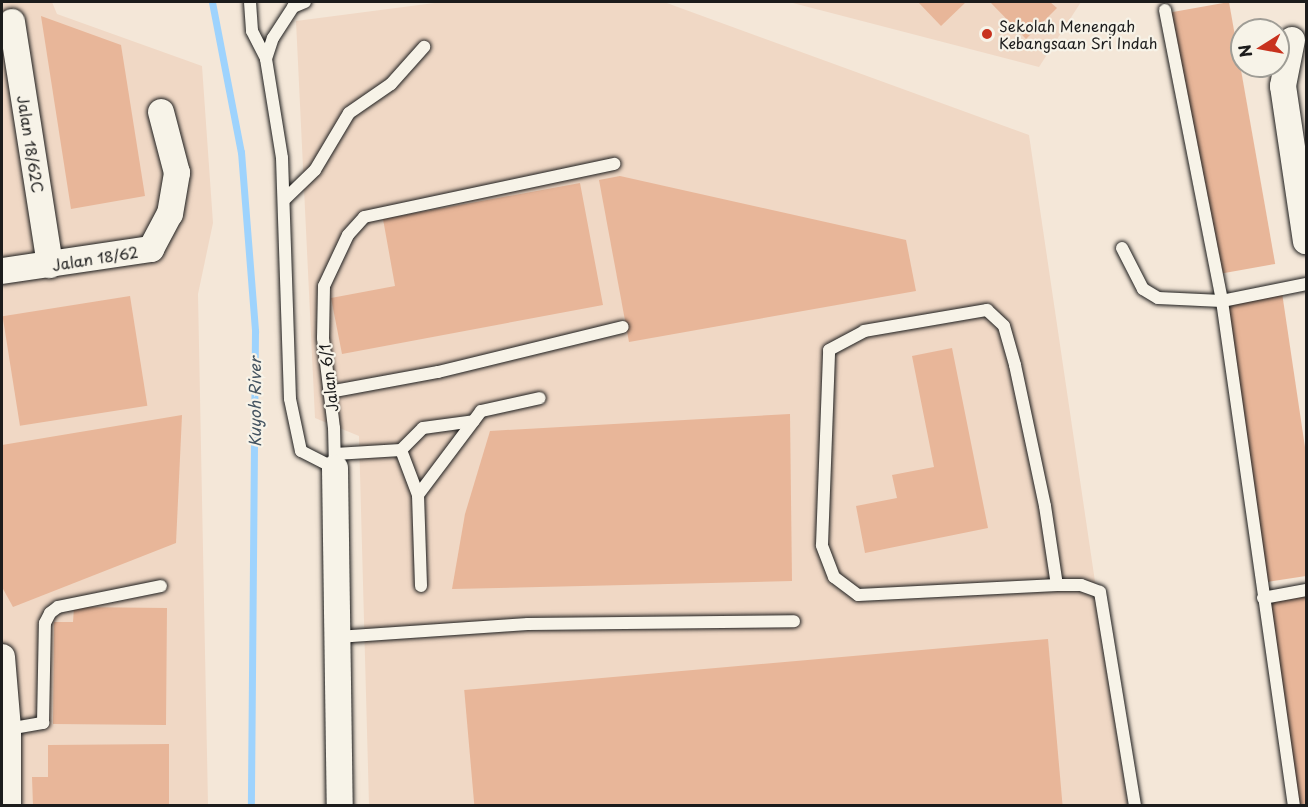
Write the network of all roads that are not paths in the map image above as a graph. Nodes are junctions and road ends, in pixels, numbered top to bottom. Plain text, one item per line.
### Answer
1 (250, 2) edge
2 (306, 2) edge
3 (1165, 10) dead end
4 (12, 22) dead end
5 (1292, 40) dead end
6 (424, 47) dead end
7 (266, 59) junction
8 (161, 112) dead end
9 (614, 164) dead end
10 (284, 200) junction
11 (1306, 241) edge
12 (1122, 248) dead end
13 (50, 265) junction
14 (2, 271) edge
15 (1306, 284) edge
16 (1222, 302) junction
17 (623, 327) dead end
18 (329, 392) junction
19 (540, 398) dead end
20 (474, 421) junction
21 (401, 450) junction
22 (334, 461) junction
23 (418, 495) junction
24 (1057, 585) junction
25 (160, 586) dead end
26 (421, 586) dead end
27 (1306, 590) edge
28 (1263, 598) junction
29 (794, 621) dead end
30 (337, 637) junction
31 (2, 657) edge
32 (8, 729) junction
33 (8, 806) edge
34 (340, 806) edge
35 (1135, 806) edge
36 (1294, 806) edge

1 - 7 lane
2 - 7 lane
3 - 16 lane
4 - 13 street, Jalan 18/62C
5 - 11 street
6 - 10 lane
7 - 10 lane
8 - 13 street, Jalan 18/62
9 - 18 lane, Jalan 6/1
10 - 22 lane
12 - 16 lane
13 - 14 street, Jalan 18/62
15 - 16 lane
16 - 28 lane
17 - 18 lane
18 - 22 lane, Jalan 6/1
19 - 20 lane
20 - 21 lane
20 - 23 lane
21 - 22 lane
21 - 23 lane
22 - 30 street, Jalan 6/1
23 - 26 lane
24 - 24 lane
24 - 35 lane
25 - 32 lane
27 - 28 lane
28 - 36 lane
29 - 30 lane
30 - 34 street, Jalan 6/1
31 - 32 street
32 - 33 street

